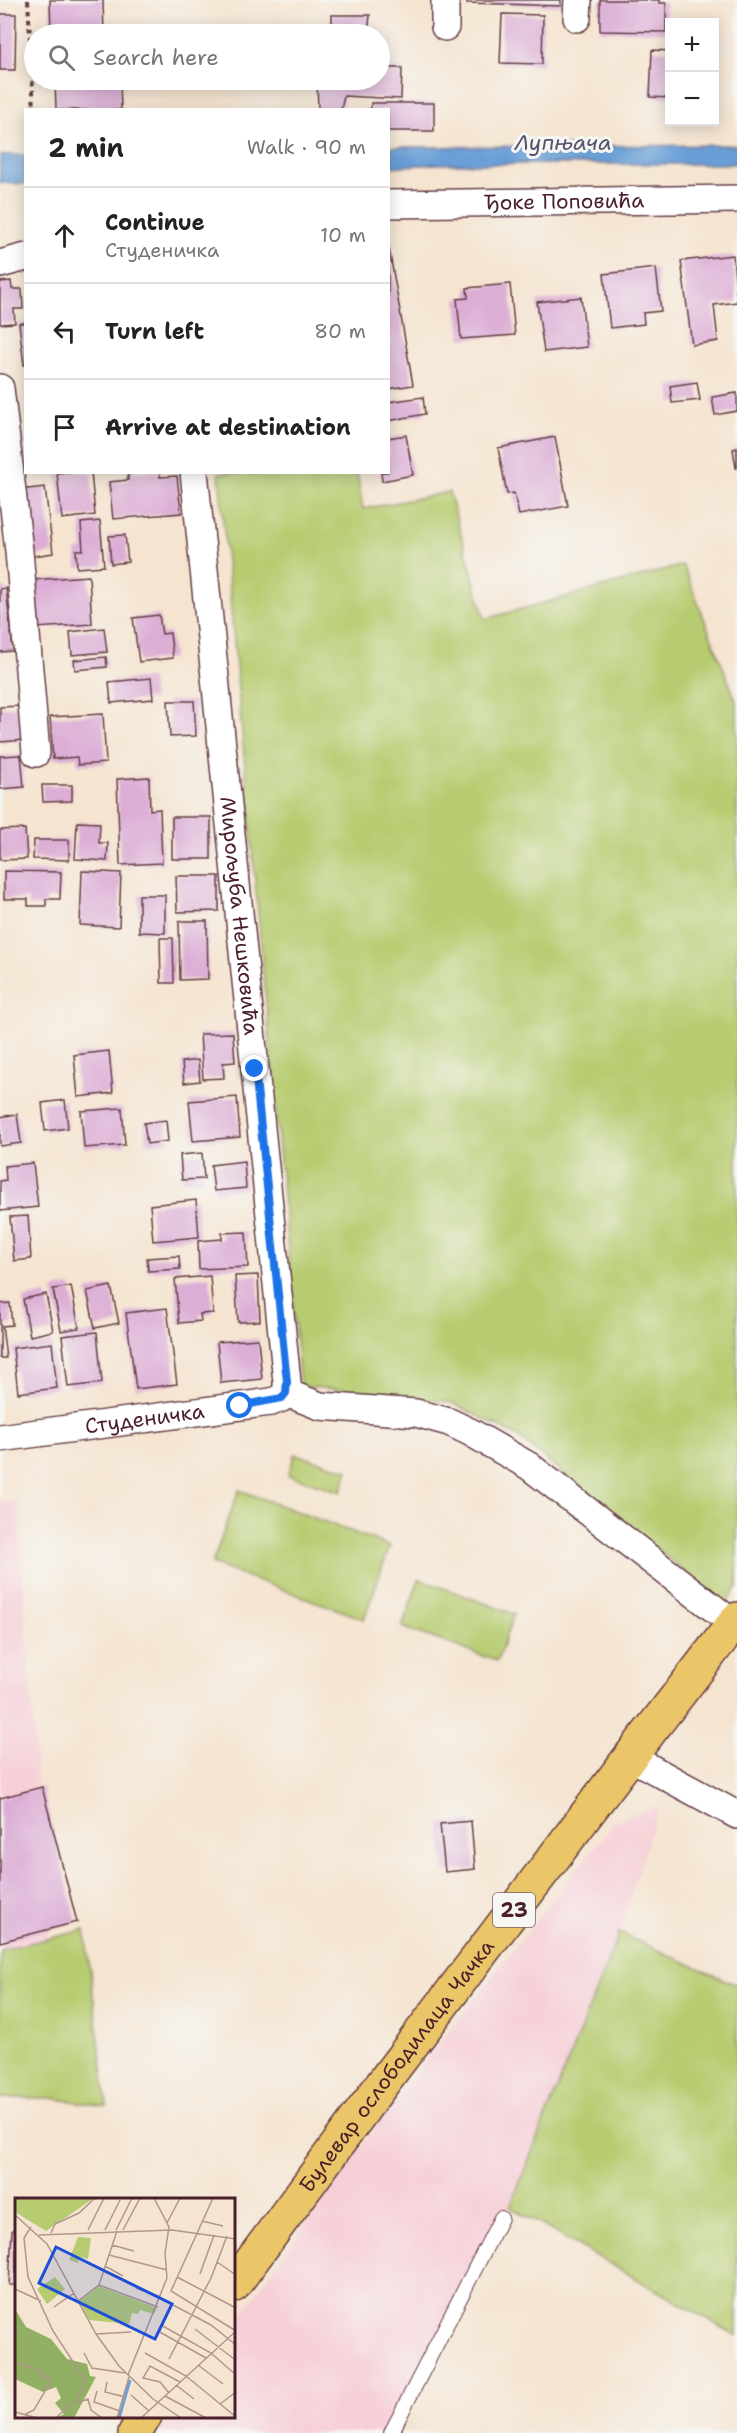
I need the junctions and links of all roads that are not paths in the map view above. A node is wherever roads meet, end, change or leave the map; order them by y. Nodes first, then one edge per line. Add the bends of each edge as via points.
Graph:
1 (445, 0) edge
2 (445, 27) dead end
3 (737, 199) edge
4 (390, 204) edge
5 (24, 258) edge
6 (0, 264) edge
7 (0, 388) edge
8 (194, 474) edge
9 (36, 753) dead end
10 (286, 1393) junction
11 (0, 1438) edge
12 (735, 1622) edge
13 (630, 1757) junction
14 (737, 1815) edge
15 (501, 2218) dead end
16 (236, 2282) edge
17 (144, 2418) edge
18 (135, 2433) edge
19 (391, 2433) edge

1 - 2 street
3 - 4 street, Ђоке Поповића
5 - 6 street
7 - 9 street via 19,550
8 - 10 street, Мирољуба Нешковића
10 - 11 street, Студеничка via 271,1402
10 - 12 street via 320,1406 416,1413 470,1432 529,1466
12 - 13 main road, Булевар ослободилаца Чачка / 23
13 - 14 street
13 - 16 main road, Булевар ослободилаца Чачка / 23
15 - 19 lane
17 - 18 main road

